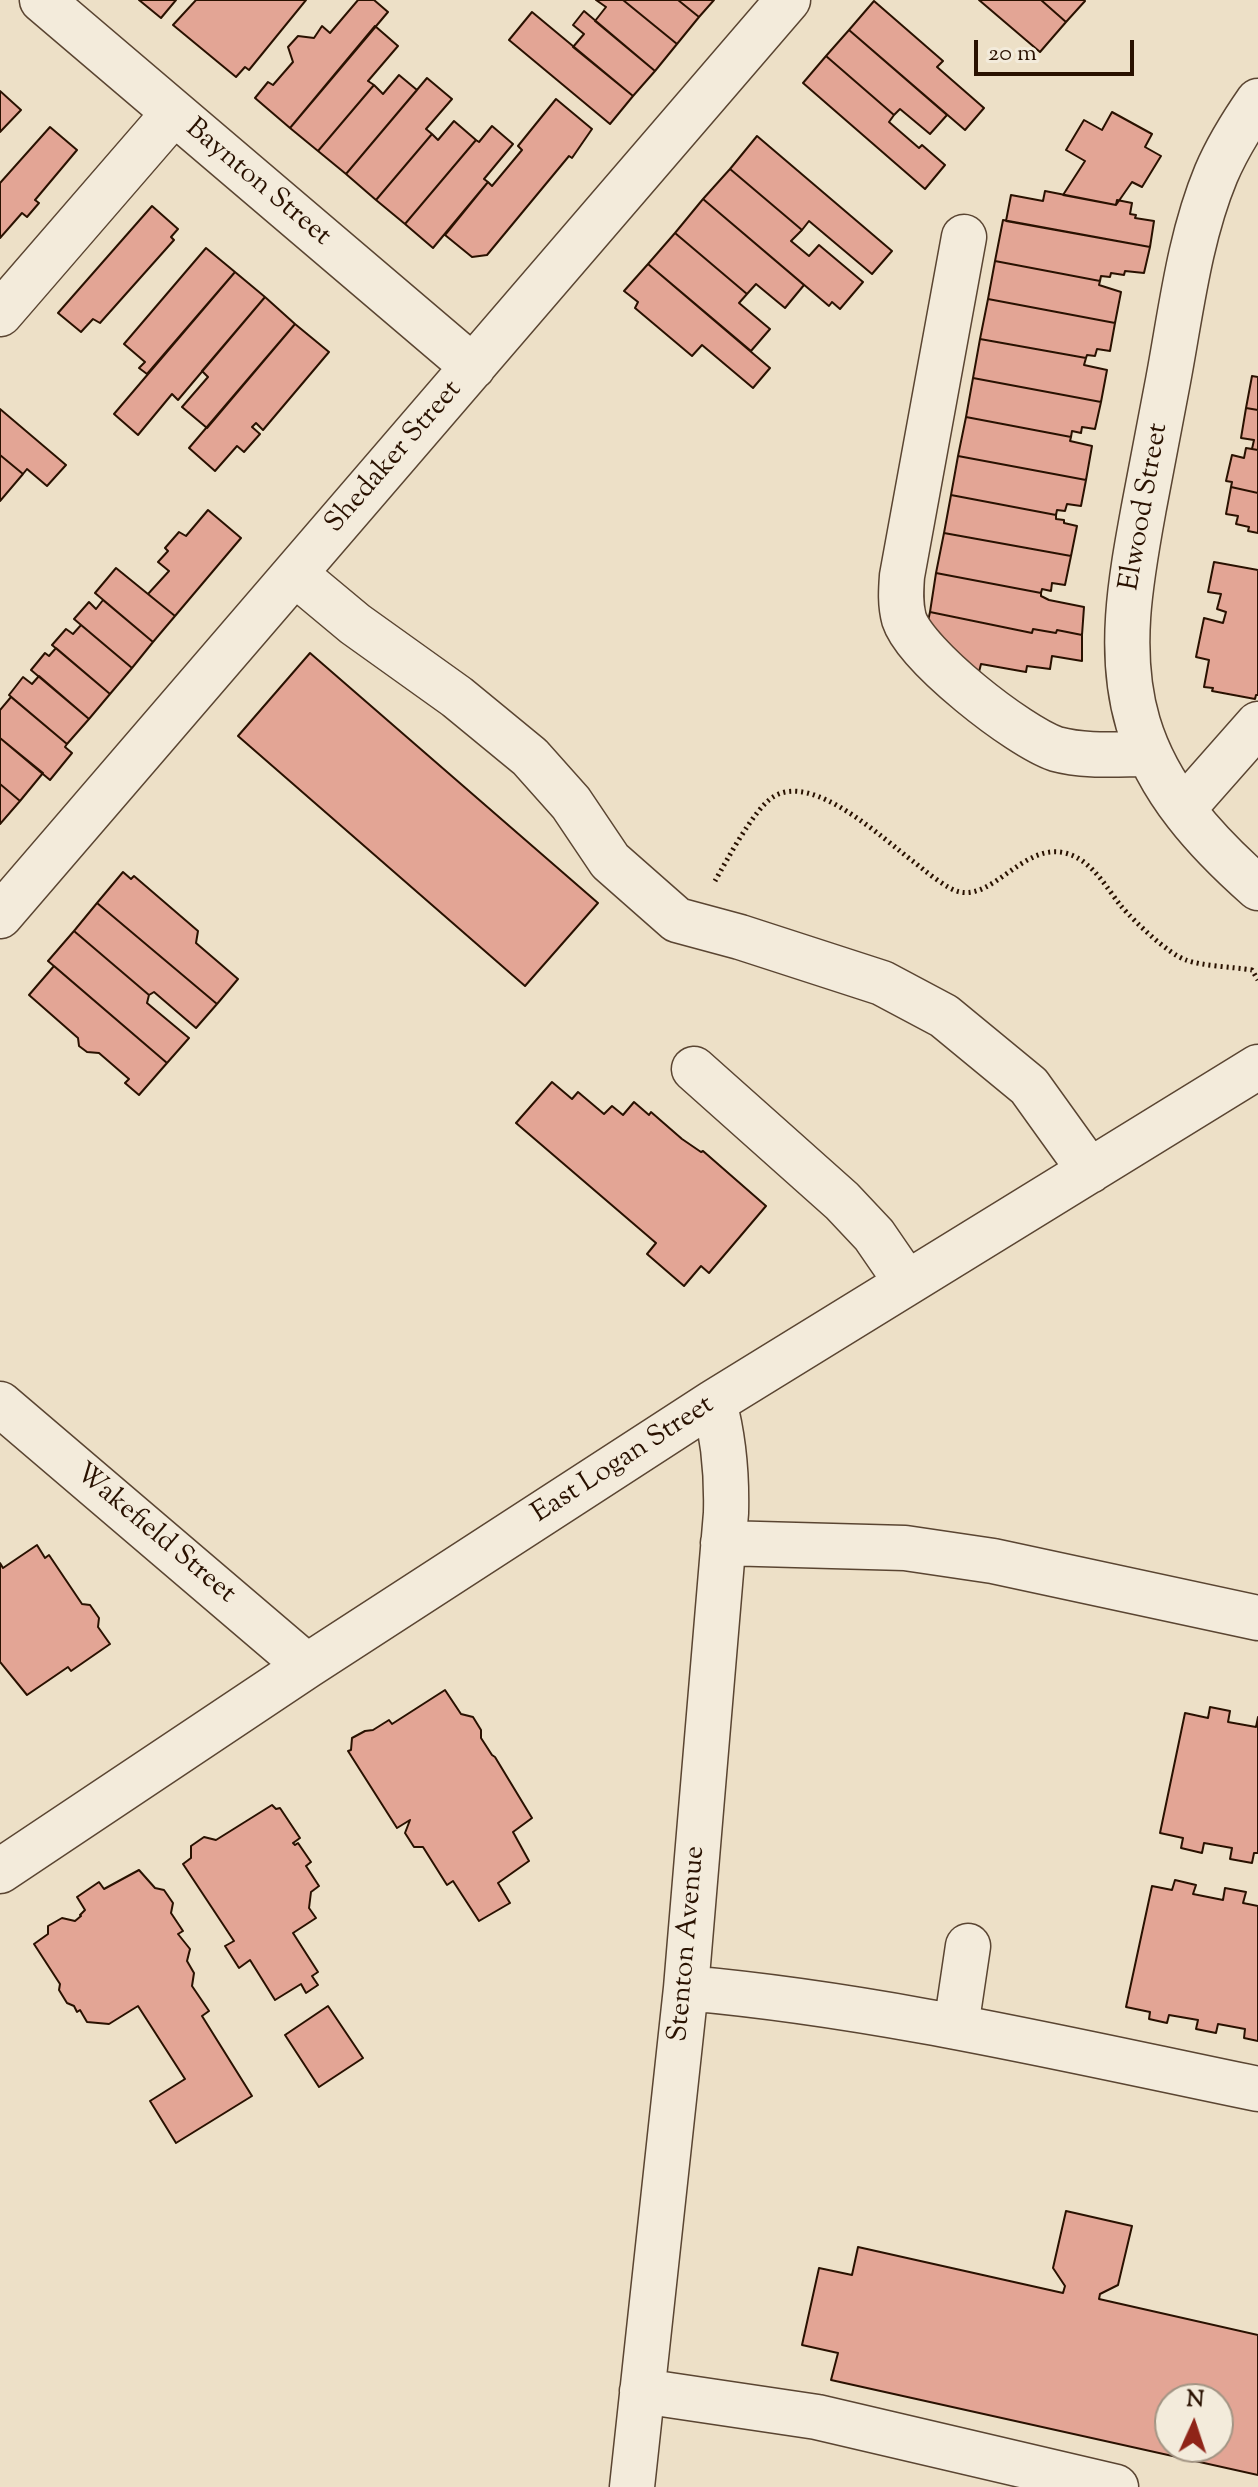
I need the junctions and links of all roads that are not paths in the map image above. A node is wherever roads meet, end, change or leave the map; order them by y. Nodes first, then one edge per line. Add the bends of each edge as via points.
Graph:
1 (42, 0) edge
2 (788, 0) edge
3 (1258, 101) edge
4 (173, 114) junction
5 (964, 237) dead end
6 (0, 314) edge
7 (473, 367) junction
8 (295, 574) junction
9 (1258, 724) edge
10 (1148, 754) junction
11 (1183, 809) junction
12 (1258, 888) edge
13 (0, 916) edge
14 (1258, 1067) edge
15 (694, 1069) dead end
16 (1090, 1171) junction
17 (907, 1283) junction
18 (714, 1402) junction
19 (0, 1404) edge
20 (723, 1543) junction
21 (1258, 1618) edge
22 (307, 1666) junction
23 (0, 1871) edge
24 (968, 1946) dead end
25 (686, 1988) junction
26 (956, 2027) junction
27 (1258, 2089) edge
28 (642, 2391) junction
29 (632, 2487) edge
30 (1116, 2487) edge

1 - 4 street, Baynton Street
2 - 7 street, Shedaker Street
3 - 10 street, Elwood Street via 1236,133 1202,214 1132,574 1126,649
4 - 6 street
4 - 7 street, Baynton Street
5 - 10 street via 902,576 904,621 940,666 1024,733 1057,749
7 - 8 street, Shedaker Street
8 - 13 street, Shedaker Street
8 - 16 street via 530,757 571,803 610,861 677,920 882,983 944,1016 1029,1086
9 - 11 street
10 - 11 street, Elwood Street
11 - 12 street, Elwood Street via 1220,854
14 - 16 street, East Logan Street
15 - 17 street via 842,1201
16 - 17 street, East Logan Street
17 - 18 street, East Logan Street
18 - 20 street, Stenton Avenue via 727,1479
18 - 22 street, East Logan Street
19 - 22 street, Wakefield Street
20 - 21 street via 919,1550
20 - 25 street, Stenton Avenue
22 - 23 street, East Logan Street
24 - 26 street
25 - 26 street
25 - 28 street, Stenton Avenue
26 - 27 street
28 - 29 street, Stenton Avenue
28 - 30 street via 817,2417

